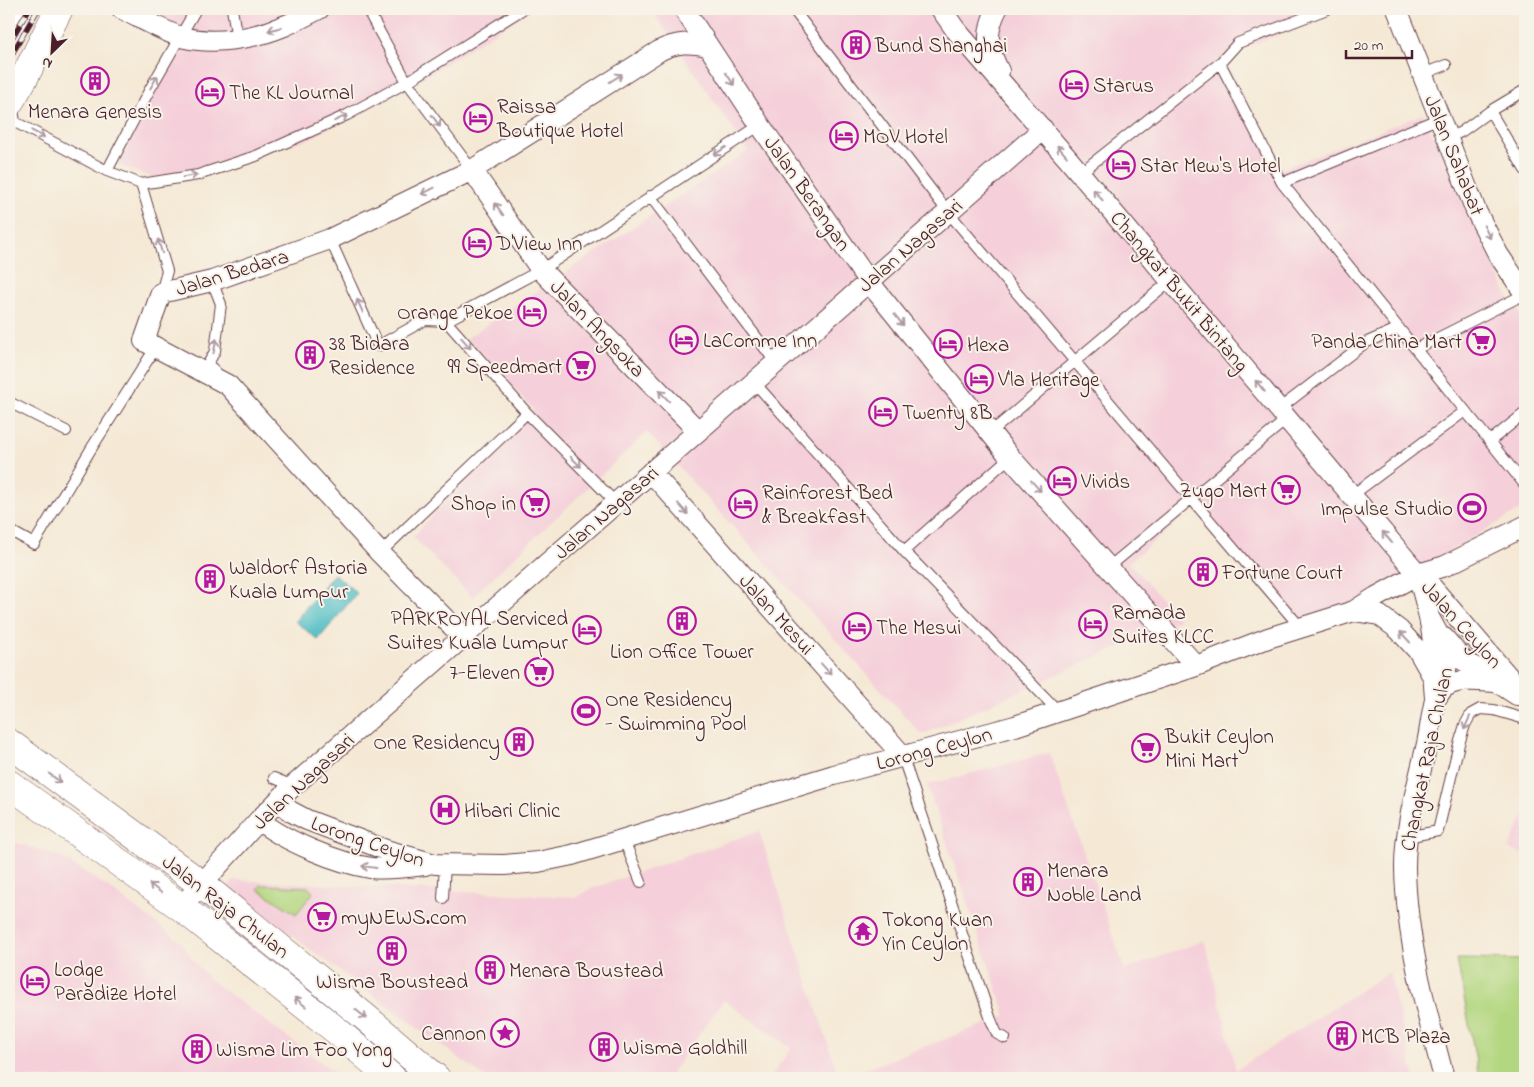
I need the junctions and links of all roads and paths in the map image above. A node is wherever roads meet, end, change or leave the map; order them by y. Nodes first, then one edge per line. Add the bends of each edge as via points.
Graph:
1 (22, 9) edge
2 (60, 9) edge
3 (68, 9) edge
4 (122, 9) edge
5 (196, 9) edge
6 (232, 9) edge
7 (319, 9) edge
8 (367, 9) edge
9 (523, 9) edge
10 (684, 9) edge
11 (793, 9) edge
12 (941, 9) edge
13 (997, 9) edge
14 (1327, 9) edge
15 (1397, 9) edge
16 (9, 33) edge
17 (180, 36) junction
18 (237, 39) junction
19 (708, 46) junction
20 (1214, 65) junction
21 (1446, 66) dead end
22 (1423, 74) junction
23 (407, 82) junction
24 (1008, 89) junction
25 (1525, 90) edge
26 (12, 98) edge
27 (1490, 111) junction
28 (1440, 118) junction
29 (760, 125) junction
30 (1043, 129) junction
31 (1447, 138) junction
32 (472, 170) junction
33 (1525, 170) edge
34 (107, 171) junction
35 (1080, 173) junction
36 (1282, 183) junction
37 (141, 184) junction
38 (650, 196) junction
39 (948, 212) junction
40 (330, 239) junction
41 (541, 270) junction
42 (1171, 280) junction
43 (212, 281) junction
44 (869, 282) junction
45 (161, 293) junction
46 (1525, 294) edge
47 (446, 321) junction
48 (1399, 328) junction
49 (156, 347) junction
50 (1416, 349) junction
51 (1074, 361) junction
52 (776, 363) junction
53 (754, 382) junction
54 (228, 385) junction
55 (9, 402) edge
56 (1465, 411) junction
57 (1525, 412) edge
58 (527, 413) junction
59 (1283, 414) junction
60 (698, 431) junction
61 (66, 432) dead end
62 (990, 433) junction
63 (1490, 441) junction
64 (1010, 457) junction
65 (651, 472) junction
66 (1525, 485) edge
67 (1351, 496) junction
68 (1192, 499) junction
69 (616, 503) junction
70 (1525, 526) edge
71 (9, 530) edge
72 (904, 551) junction
73 (380, 553) junction
74 (1109, 567) junction
75 (1418, 574) junction
76 (1354, 611) junction
77 (1430, 619) junction
78 (1301, 628) junction
79 (463, 637) junction
80 (1196, 666) junction
81 (1433, 677) junction
82 (1494, 682) junction
83 (1525, 698) edge
84 (1435, 699) junction
85 (1058, 711) junction
86 (1525, 718) edge
87 (9, 743) edge
88 (902, 755) junction
89 (274, 778) dead end
90 (9, 784) edge
91 (293, 786) junction
92 (278, 801) junction
93 (9, 808) edge
94 (259, 820) junction
95 (1406, 837) junction
96 (624, 840) junction
97 (99, 848) junction
98 (440, 865) junction
99 (641, 882) dead end
100 (201, 884) junction
101 (442, 898) dead end
102 (181, 908) junction
103 (1005, 1038) dead end
104 (392, 1078) edge
105 (436, 1078) edge
106 (1444, 1078) edge

1 - 16 main road
2 - 26 main road
3 - 26 lane via 26,88
4 - 17 street
5 - 17 lane
6 - 18 lane
7 -> 18 street via 283,27
8 - 23 lane
9 - 23 lane
10 - 19 street, Jalan Berangan
11 - 39 lane
12 - 24 street, Changkat Bukit Bintang
13 - 24 street via 988,34 989,49
14 - 20 lane via 1238,43
15 - 22 street, Jalan Sahabat
17 - 18 street via 208,40
34 -> 17 lane
19 -> 29 street, Jalan Berangan
32 -> 19 street, Jalan Bedara via 672,44
20 - 35 lane
20 - 36 lane
21 - 22 lane
22 - 28 street, Jalan Sahabat
23 -> 32 lane
37 -> 23 lane via 198,175 256,156 347,115
24 - 30 street, Changkat Bukit Bintang
25 - 27 lane
26 -> 34 lane via 15,122
27 - 31 lane
27 - 33 lane
28 - 31 street, Jalan Sahabat
28 - 36 lane
29 -> 38 lane
29 - 44 street, Jalan Berangan
35 -> 30 street, Changkat Bukit Bintang
30 - 39 street, Jalan Nagasari
31 -> 46 street, Jalan Sahabat via 1476,211 1498,254
32 -> 40 street, Jalan Bedara
41 -> 32 street, Jalan Angsoka
34 - 37 lane
42 -> 35 street, Changkat Bukit Bintang
36 - 48 lane
45 -> 37 lane via 167,271
38 - 41 lane
38 - 52 lane
39 - 44 street, Jalan Nagasari
39 - 51 lane
40 - 43 street, Jalan Bedara
47 -> 40 lane via 425,320 378,346
41 - 47 lane
60 -> 41 street, Jalan Angsoka
42 - 51 lane
59 -> 42 street, Changkat Bukit Bintang
43 - 45 street, Jalan Bedara
54 -> 43 lane via 208,364 215,351 221,304
44 - 52 street, Jalan Nagasari
44 -> 62 street, Jalan Berangan
45 - 49 street, Jalan Bedara via 144,341
46 - 50 lane
47 -> 58 lane
48 - 50 lane
48 - 59 lane via 1365,343
49 - 54 street
49 - 71 lane via 34,544
50 - 56 lane
51 - 62 lane
51 - 68 lane
52 - 53 street, Jalan Nagasari
53 - 60 street, Jalan Nagasari
53 - 72 lane
54 - 73 street
55 - 61 lane
56 - 63 lane
56 - 67 lane
57 - 63 lane
58 -> 69 lane
58 - 73 lane
59 - 67 street, Changkat Bukit Bintang
59 - 68 lane
60 - 65 street, Jalan Nagasari
62 - 64 street, Jalan Berangan
63 - 66 lane
64 - 72 lane
64 -> 74 street, Jalan Berangan
65 - 69 street, Jalan Nagasari
65 -> 88 street, Jalan Mesui
75 -> 67 street, Changkat Bukit Bintang
68 - 74 lane
68 - 78 lane
69 - 79 street, Jalan Nagasari
70 - 75 street, Lorong Ceylon via 1445,566
72 - 85 lane
73 - 79 street
74 - 80 street, Jalan Berangan
75 - 76 street, Lorong Ceylon
75 - 77 street, Changkat Raja Chulan
75 - 83 street, Jalan Ceylon
76 - 78 street, Lorong Ceylon
81 -> 76 street, Changkat Raja Chulan via 1419,652 1399,630 1379,616
77 - 81 street, Changkat Raja Chulan
77 - 82 street, Jalan Ceylon via 1463,660
77 - 84 street, Changkat Raja Chulan via 1446,652 1447,671
78 - 80 street, Lorong Ceylon
79 - 91 street, Jalan Nagasari
80 - 85 street, Lorong Ceylon
81 - 84 street
82 - 83 street, Jalan Ceylon
82 - 84 street, Jalan Ceylon via 1457,682 1444,687
84 - 95 street, Changkat Raja Chulan
85 - 88 street, Lorong Ceylon via 1016,726
86 -> 95 lane via 1494,710 1480,709 1470,714 1459,744 1438,831
87 -> 100 main road, Jalan Raja Chulan
88 - 96 street, Lorong Ceylon
88 - 103 lane via 991,1020 997,1034
89 - 91 lane
90 - 97 main road, Jalan Raja Chulan
91 - 92 street, Jalan Nagasari
92 - 94 street, Jalan Nagasari
92 - 98 street, Lorong Ceylon via 307,820 386,850
93 - 97 main road via 56,826
98 -> 94 street, Lorong Ceylon via 373,868 349,863 272,831
94 - 100 street, Jalan Nagasari
95 - 106 street, Changkat Raja Chulan via 1406,894 1413,945
96 - 98 street, Lorong Ceylon via 538,862
96 - 99 lane
102 -> 97 main road, Jalan Raja Chulan
98 - 101 lane
100 - 102 street, Jalan Nagasari
100 -> 105 main road, Jalan Raja Chulan
104 -> 102 main road, Jalan Raja Chulan

